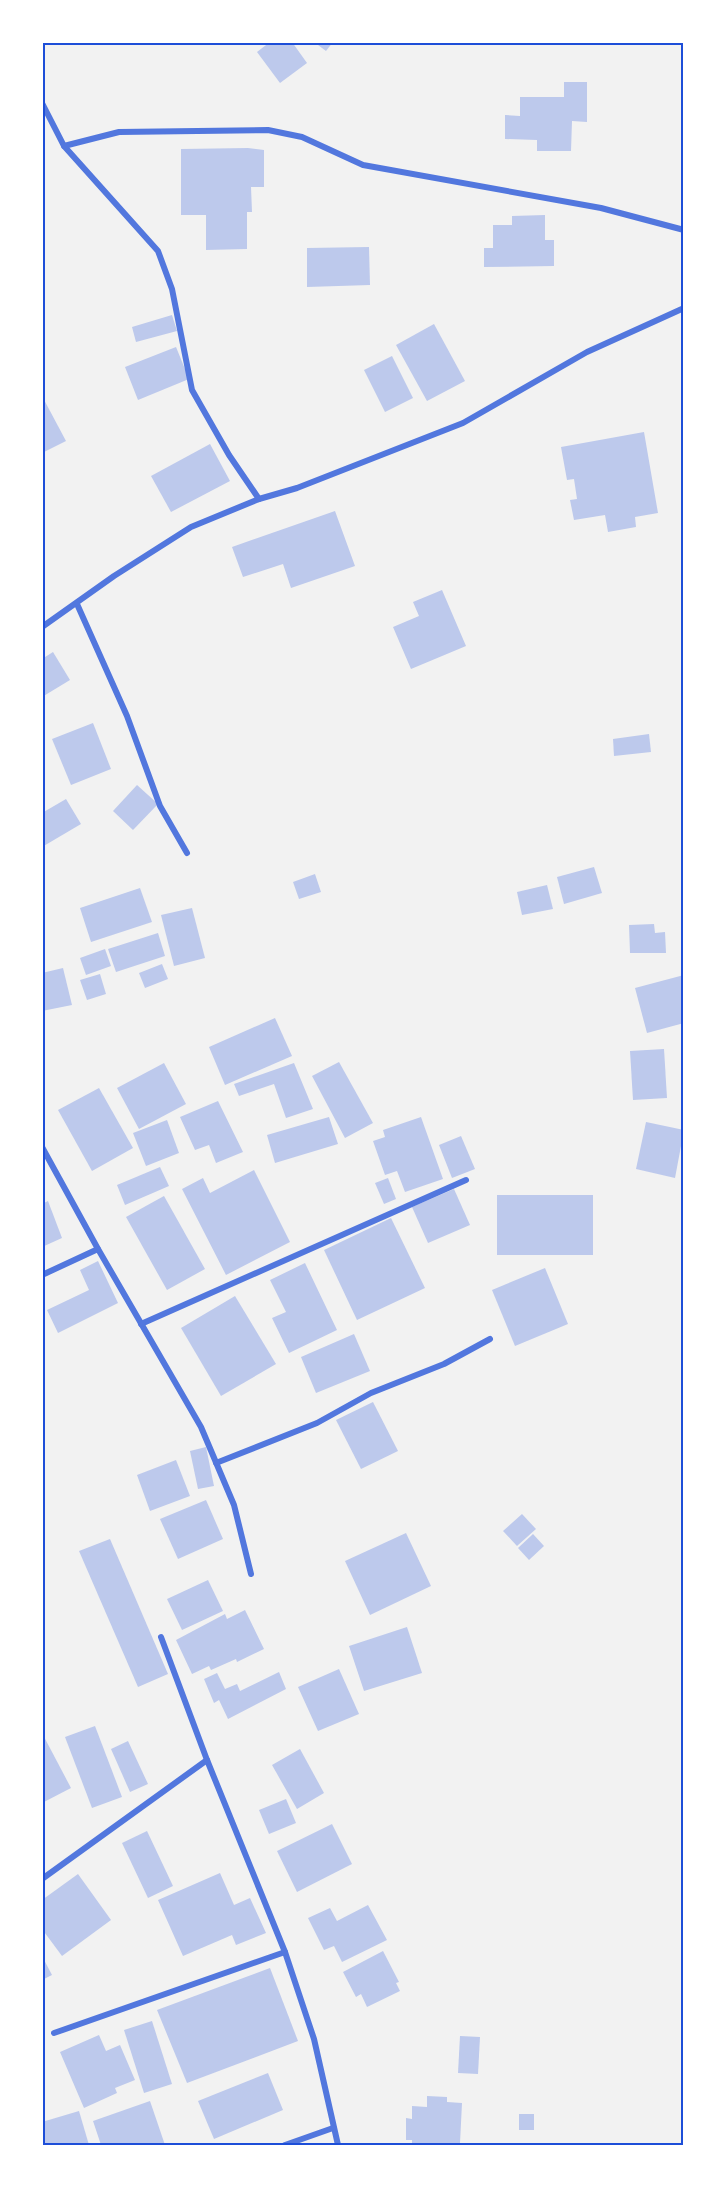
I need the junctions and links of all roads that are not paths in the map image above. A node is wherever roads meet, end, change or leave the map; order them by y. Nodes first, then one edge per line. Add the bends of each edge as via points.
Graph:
1 (42, 103) edge
2 (64, 146) junction
3 (684, 230) edge
4 (684, 308) edge
5 (259, 498) junction
6 (77, 604) junction
7 (42, 627) edge
8 (187, 853) dead end
9 (42, 1147) edge
10 (466, 1180) dead end
11 (98, 1250) junction
12 (42, 1275) edge
13 (141, 1324) junction
14 (490, 1339) dead end
15 (216, 1463) junction
16 (251, 1574) dead end
17 (161, 1637) dead end
18 (207, 1760) junction
19 (42, 1879) edge
20 (285, 1952) junction
21 (54, 2033) dead end
22 (333, 2128) junction
23 (285, 2145) edge
24 (338, 2145) edge

1 - 2 street
2 - 3 street via 119,132 268,130 302,137 363,165 579,203
2 - 5 street via 158,251 172,289 192,390
4 - 5 street via 587,352 463,423 297,488
5 - 6 street via 191,527
6 - 7 street
6 - 8 street via 128,716 160,806
9 - 11 street
10 - 13 street
11 - 12 street
11 - 13 street
13 - 15 street via 201,1427
14 - 15 street via 444,1364 371,1393 317,1423
15 - 16 street via 234,1505
17 - 18 street
18 - 19 street
18 - 20 street
20 - 21 street
20 - 22 street via 314,2039
22 - 23 street
22 - 24 street

